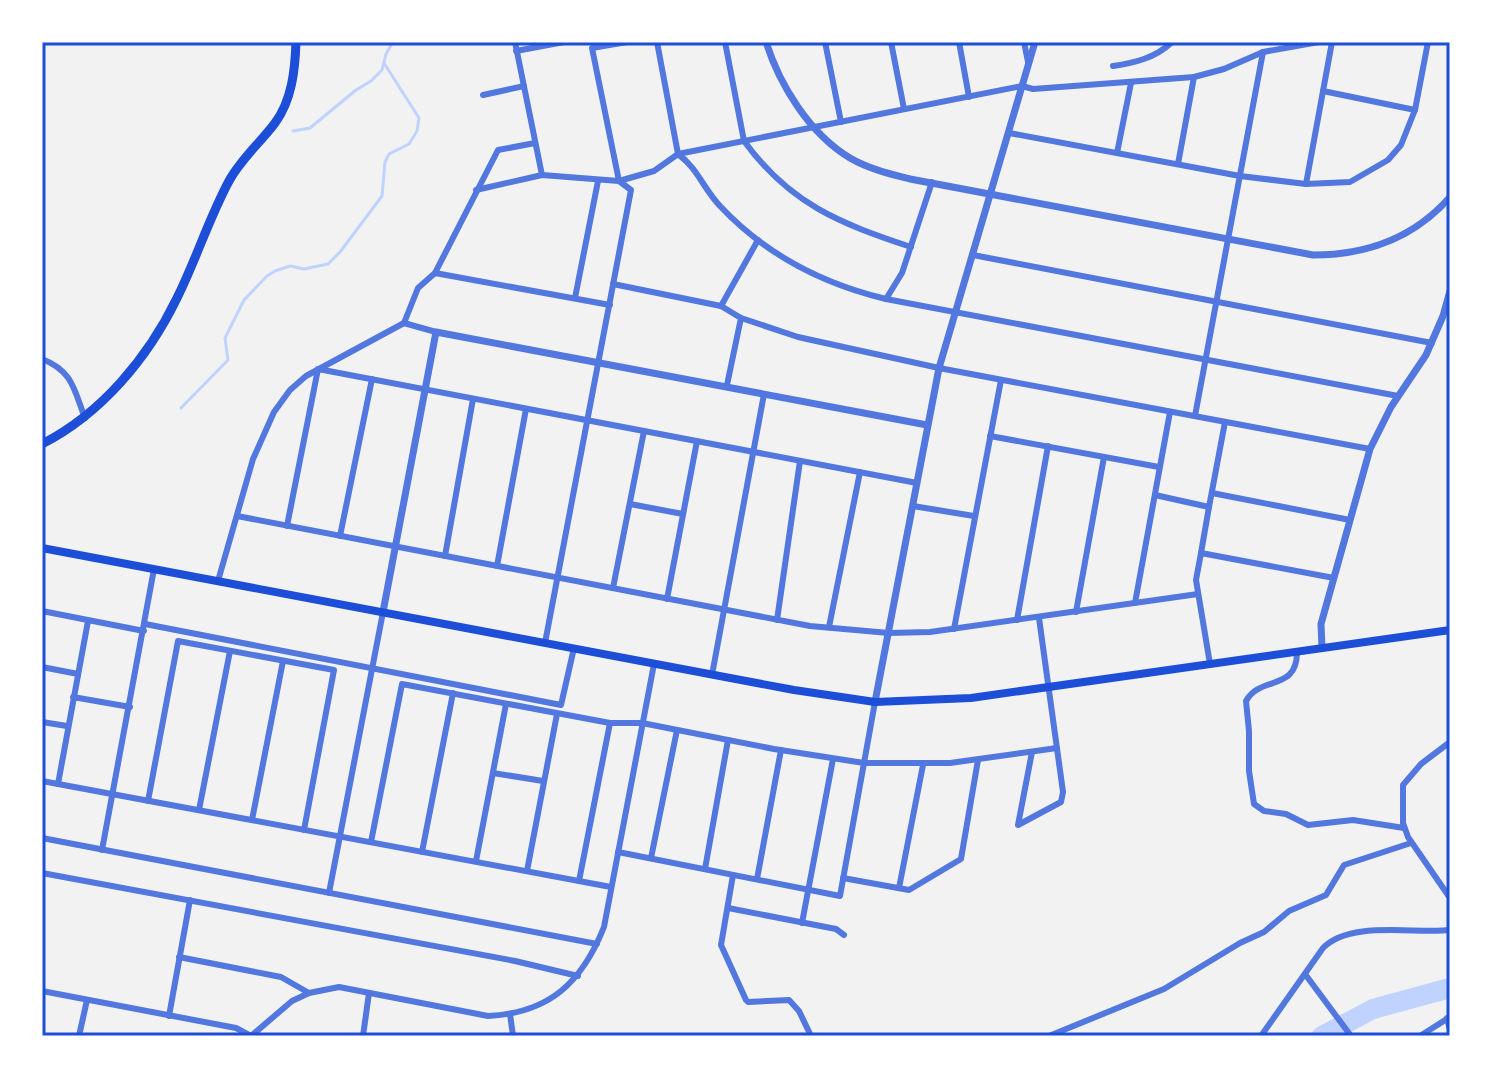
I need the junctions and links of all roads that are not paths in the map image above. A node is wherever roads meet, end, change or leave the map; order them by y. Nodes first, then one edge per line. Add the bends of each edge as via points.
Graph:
1 (296, 42) edge
2 (515, 42) edge
3 (564, 42) edge
4 (627, 42) edge
5 (657, 42) edge
6 (725, 42) edge
7 (766, 42) edge
8 (825, 42) edge
9 (891, 42) edge
10 (959, 42) edge
11 (1024, 42) edge
12 (1035, 42) edge
13 (1172, 42) edge
14 (1319, 42) edge
15 (1332, 42) edge
16 (1428, 42) edge
17 (516, 51) junction
18 (1263, 52) junction
19 (1028, 66) junction
20 (1113, 66) dead end
21 (1194, 77) junction
22 (1131, 83) junction
23 (524, 86) junction
24 (1022, 86) junction
25 (1323, 91) junction
26 (483, 95) dead end
27 (969, 97) junction
28 (904, 109) junction
29 (1415, 110) junction
30 (841, 122) junction
31 (814, 127) junction
32 (1009, 133) junction
33 (744, 141) junction
34 (535, 143) junction
35 (1117, 153) junction
36 (678, 154) junction
37 (1178, 164) junction
38 (542, 175) junction
39 (1240, 176) junction
40 (598, 181) junction
41 (619, 181) junction
42 (932, 182) junction
43 (1306, 184) junction
44 (476, 190) junction
45 (991, 193) junction
46 (1450, 197) edge
47 (1228, 238) junction
48 (758, 240) junction
49 (911, 247) junction
50 (973, 255) junction
51 (435, 273) junction
52 (613, 284) junction
53 (1450, 291) edge
54 (575, 298) junction
55 (886, 299) junction
56 (1216, 302) junction
57 (610, 305) junction
58 (721, 306) junction
59 (956, 313) junction
60 (741, 318) junction
61 (404, 323) junction
62 (1440, 324) junction
63 (1450, 324) edge
64 (436, 332) junction
65 (1432, 343) junction
66 (42, 359) edge
67 (1205, 360) junction
68 (598, 363) junction
69 (939, 368) junction
70 (318, 369) junction
71 (372, 379) junction
72 (1001, 380) junction
73 (727, 385) junction
74 (425, 389) junction
75 (764, 394) junction
76 (1398, 396) junction
77 (473, 399) junction
78 (526, 409) junction
79 (1170, 412) junction
80 (1195, 416) junction
81 (85, 418) junction
82 (587, 420) junction
83 (1225, 422) junction
84 (927, 425) junction
85 (644, 431) junction
86 (990, 436) junction
87 (697, 441) junction
88 (42, 444) edge
89 (1048, 446) junction
90 (1370, 449) junction
91 (754, 452) junction
92 (1104, 457) junction
93 (800, 461) junction
94 (1159, 467) junction
95 (860, 472) junction
96 (917, 483) junction
97 (1212, 493) junction
98 (1155, 495) junction
99 (630, 504) junction
100 (913, 506) junction
101 (1209, 507) junction
102 (683, 514) junction
103 (237, 516) junction
104 (974, 516) junction
105 (1350, 520) junction
106 (287, 526) junction
107 (340, 536) junction
108 (396, 547) junction
109 (42, 548) edge
110 (1201, 553) junction
111 (445, 556) junction
112 (497, 566) junction
113 (154, 569) junction
114 (558, 578) junction
115 (1334, 578) junction
116 (218, 581) junction
117 (613, 588) junction
118 (1198, 594) junction
119 (667, 599) junction
120 (1135, 603) junction
121 (724, 610) junction
122 (42, 611) edge
123 (383, 612) junction
124 (1076, 612) junction
125 (1039, 618) junction
126 (777, 620) junction
127 (1017, 620) junction
128 (88, 621) junction
129 (145, 627) junction
130 (829, 627) junction
131 (954, 629) junction
132 (1450, 630) edge
133 (889, 633) junction
134 (545, 643) junction
135 (574, 648) junction
136 (1322, 648) junction
137 (230, 651) junction
138 (1297, 652) junction
139 (283, 661) junction
140 (654, 664) junction
141 (1210, 664) junction
142 (42, 667) edge
143 (372, 669) junction
144 (78, 674) junction
145 (712, 675) junction
146 (1048, 687) junction
147 (453, 693) junction
148 (73, 697) junction
149 (875, 702) junction
150 (506, 704) junction
151 (130, 707) junction
152 (557, 714) junction
153 (42, 722) edge
154 (610, 723) junction
155 (642, 723) junction
156 (67, 726) junction
157 (677, 730) junction
158 (728, 740) junction
159 (1450, 742) edge
160 (1057, 748) junction
161 (781, 750) junction
162 (1032, 752) junction
163 (833, 759) junction
164 (978, 760) junction
165 (864, 763) junction
166 (923, 765) junction
167 (493, 773) junction
168 (42, 781) edge
169 (543, 781) junction
170 (58, 784) junction
171 (114, 794) junction
172 (148, 801) junction
173 (199, 810) junction
174 (252, 820) junction
175 (1404, 828) junction
176 (304, 830) junction
177 (340, 836) junction
178 (42, 838) edge
179 (371, 842) junction
180 (1411, 843) junction
181 (102, 850) junction
182 (422, 852) junction
183 (618, 852) junction
184 (651, 858) junction
185 (476, 861) junction
186 (705, 869) junction
187 (527, 871) junction
188 (42, 873) edge
189 (733, 875) junction
190 (843, 878) junction
191 (757, 879) junction
192 (579, 881) junction
193 (611, 887) junction
194 (899, 888) junction
195 (809, 890) junction
196 (329, 893) junction
197 (1450, 898) edge
198 (190, 900) junction
199 (728, 908) junction
200 (802, 923) junction
201 (1450, 930) edge
202 (844, 935) dead end
203 (597, 944) junction
204 (179, 957) junction
205 (1305, 974) junction
206 (578, 976) junction
207 (42, 991) edge
208 (309, 993) junction
209 (369, 993) junction
210 (87, 1000) junction
211 (510, 1014) junction
212 (169, 1016) junction
213 (1448, 1017) edge
214 (1450, 1030) edge
215 (79, 1036) edge
216 (363, 1036) edge
217 (513, 1036) edge
218 (811, 1036) edge
219 (1049, 1036) edge
220 (1261, 1036) edge
221 (1351, 1036) edge
222 (1420, 1036) edge

1 - 81 main road via 293,82 282,112 229,181 155,336
2 - 17 street
3 - 17 street
4 - 41 street via 592,48
5 - 36 street
6 - 33 street
7 - 31 street via 784,84
8 - 30 street
9 - 28 street
10 - 27 street
11 - 19 street
12 - 19 street
13 - 20 street via 1138,62
14 - 18 street
15 - 25 street
16 - 29 street
17 - 23 street
18 - 21 street
18 - 39 street
19 - 24 street
21 - 22 street
21 - 37 street
22 - 24 street
22 - 35 street
23 - 26 street
23 - 34 street
24 - 27 street
24 - 32 street
25 - 29 street
25 - 43 street
27 - 28 street
28 - 30 street
29 - 43 street via 1401,145 1388,160 1350,182
30 - 31 street
31 - 33 street
31 - 42 street via 849,157
32 - 35 street
32 - 45 street
33 - 36 street
33 - 49 street via 806,203 845,225
34 - 38 street
34 - 44 street via 498,150
35 - 37 street
36 - 41 street via 654,171
36 - 48 street via 693,165 718,204
37 - 39 street
38 - 40 street
38 - 44 street
39 - 43 street
39 - 47 street
40 - 41 street
40 - 54 street
41 - 52 street via 631,190
42 - 45 street
42 - 49 street
44 - 51 street
45 - 47 street
45 - 50 street
46 - 47 street via 1411,231 1351,253 1297,253
47 - 56 street
48 - 55 street via 819,278
48 - 58 street
49 - 55 street
50 - 56 street
50 - 59 street
51 - 54 street
51 - 61 street via 418,288
52 - 57 street
52 - 58 street
53 - 62 street
54 - 57 street
55 - 59 street
56 - 65 street
56 - 67 street
57 - 68 street
58 - 60 street
59 - 67 street
59 - 69 street
60 - 69 street via 798,337
60 - 73 street
61 - 64 street
61 - 70 street
62 - 63 street
62 - 65 street
64 - 68 street
64 - 74 street
65 - 76 street
66 - 81 street via 68,373
67 - 76 street
67 - 80 street
68 - 73 street
68 - 82 street
69 - 72 street
69 - 84 street
70 - 71 street
70 - 103 street via 290,390 274,412 253,459
70 - 106 street
71 - 74 street
71 - 107 street
72 - 79 street
72 - 86 street
73 - 75 street
74 - 77 street
74 - 108 street
75 - 84 street
75 - 91 street
76 - 90 street
77 - 78 street
77 - 111 street
78 - 82 street
78 - 112 street
79 - 80 street
79 - 94 street
80 - 83 street
81 - 88 main road
82 - 85 street
82 - 114 street
83 - 90 street
83 - 97 street
84 - 96 street
85 - 87 street
85 - 99 street
86 - 89 street
86 - 104 street
87 - 91 street
87 - 102 street
89 - 92 street
89 - 127 street
90 - 105 street
91 - 93 street
91 - 121 street
92 - 94 street
92 - 124 street
93 - 95 street
93 - 126 street
94 - 98 street
95 - 96 street
95 - 130 street
96 - 100 street
97 - 101 street
97 - 105 street
98 - 101 street
98 - 120 street
99 - 102 street
99 - 117 street
100 - 104 street
100 - 133 street
101 - 110 street
102 - 119 street
103 - 106 street
103 - 116 street
104 - 131 street
105 - 115 street
106 - 107 street
107 - 108 street
108 - 111 street
108 - 123 street
109 - 113 main road
110 - 115 street
110 - 118 street
111 - 112 street
112 - 114 street
113 - 116 main road
113 - 129 street
114 - 117 street
114 - 134 street
115 - 136 street via 1321,624
116 - 123 main road
117 - 119 street
118 - 120 street
118 - 141 street
119 - 121 street
120 - 124 street
121 - 126 street
121 - 145 street
122 - 128 street
123 - 134 main road
123 - 143 street
124 - 125 street
125 - 127 street
125 - 146 street
126 - 130 street
127 - 131 street
128 - 129 street
128 - 144 street
129 - 143 street
129 - 151 street
130 - 133 street
131 - 133 street
132 - 136 main road
133 - 149 street
134 - 135 main road
135 - 140 main road
135 - 143 street via 561,705
136 - 138 main road
137 - 139 street
137 - 172 street via 178,641
137 - 173 street
138 - 141 main road
138 - 175 street via 1289,677 1254,691 1246,701 1254,804 1308,825 1353,820
139 - 174 street
139 - 176 street via 334,670
140 - 145 main road
140 - 155 street
141 - 146 main road
142 - 144 street
143 - 177 street
144 - 148 street
145 - 149 main road
146 - 149 main road via 959,699
146 - 160 street
147 - 150 street
147 - 179 street via 402,684
147 - 182 street
148 - 151 street
148 - 156 street
149 - 165 street
150 - 152 street
150 - 167 street
151 - 171 street
152 - 154 street
152 - 169 street
153 - 156 street
154 - 155 street
154 - 192 street
155 - 157 street
155 - 183 street
156 - 170 street
157 - 158 street
157 - 184 street
158 - 161 street
158 - 186 street
159 - 175 street via 1404,781
160 - 162 street
160 - 162 street via 1061,802 1018,825
161 - 163 street
161 - 191 street
162 - 164 street
163 - 165 street
163 - 195 street
164 - 166 street
164 - 194 street via 961,859 909,890
165 - 166 street
165 - 190 street
166 - 194 street
167 - 169 street
167 - 185 street
168 - 170 street
169 - 187 street
170 - 171 street
171 - 172 street
171 - 181 street
172 - 173 street
173 - 174 street
174 - 176 street
175 - 180 street
176 - 177 street
177 - 179 street
177 - 196 street
178 - 181 street
179 - 182 street
180 - 197 street
180 - 219 street via 1344,865 1326,895 1289,911 1264,932 1164,989
181 - 196 street
182 - 185 street
183 - 184 street
183 - 193 street
184 - 186 street
185 - 187 street
186 - 189 street
187 - 192 street
188 - 198 street
189 - 191 street
189 - 199 street
190 - 194 street
190 - 195 street via 840,896
191 - 195 street
192 - 193 street
193 - 203 street
195 - 200 street
196 - 203 street
198 - 204 street
198 - 206 street
199 - 200 street
199 - 218 street via 721,945 746,1000 789,1000
200 - 202 street
201 - 205 street via 1339,936 1329,941
203 - 206 street
204 - 208 street via 281,977
204 - 212 street
205 - 220 street
205 - 221 street
206 - 211 street via 544,1003
207 - 210 street
208 - 209 street via 339,987
208 - 212 street via 251,1036 236,1028
209 - 211 street via 488,1016
209 - 216 street
210 - 212 street
210 - 215 street
211 - 217 street
213 - 214 street
213 - 222 street

